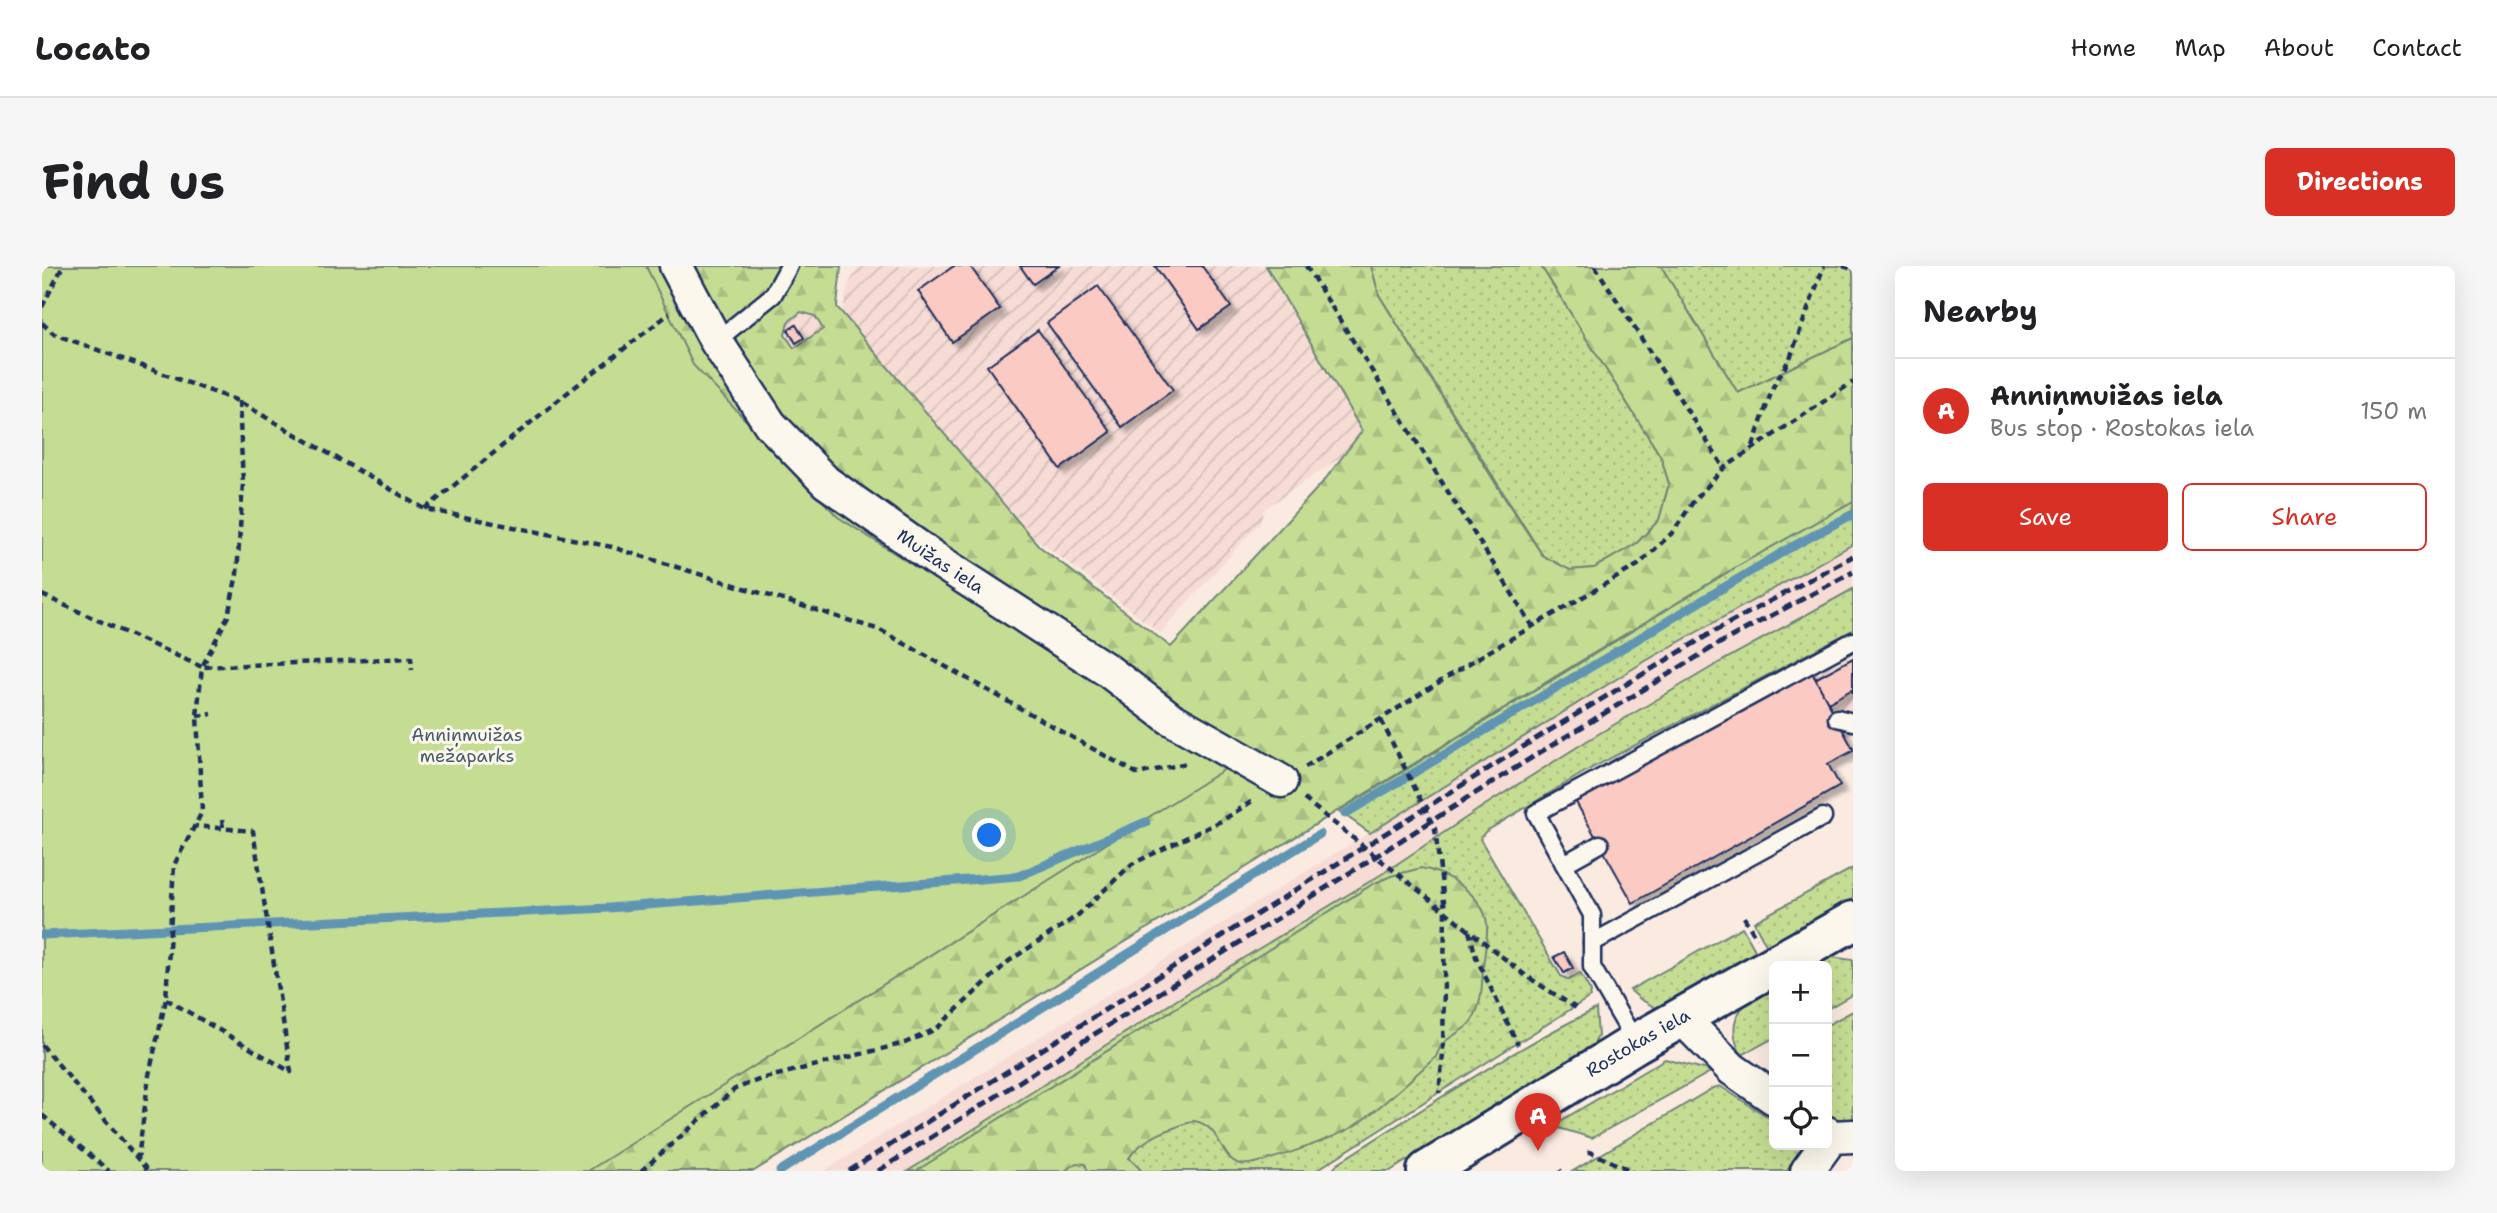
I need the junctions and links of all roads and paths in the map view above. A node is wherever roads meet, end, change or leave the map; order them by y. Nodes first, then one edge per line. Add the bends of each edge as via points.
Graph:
1 (63, 266) edge
2 (676, 266) edge
3 (789, 266) edge
4 (1306, 266) edge
5 (1595, 266) edge
6 (1824, 266) edge
7 (1843, 266) edge
8 (1853, 269) edge
9 (694, 299) junction
10 (42, 307) edge
11 (42, 323) edge
12 (716, 341) junction
13 (239, 401) junction
14 (1752, 447) dead end
15 (1724, 468) dead end
16 (425, 509) junction
17 (42, 595) edge
18 (1533, 627) dead end
19 (1853, 642) edge
20 (202, 667) junction
21 (412, 670) dead end
22 (212, 714) dead end
23 (197, 716) junction
24 (1381, 720) dead end
25 (1231, 753) junction
26 (1281, 781) joint
27 (1823, 817) dead end
28 (222, 820) dead end
29 (195, 826) junction
30 (223, 828) junction
31 (1600, 844) dead end
32 (1564, 864) junction
33 (1445, 910) junction
34 (1468, 929) junction
35 (1841, 932) edge
36 (1592, 943) junction
37 (166, 999) junction
38 (1579, 1010) dead end
39 (1681, 1017) junction
40 (1636, 1043) junction
41 (42, 1045) edge
42 (1518, 1045) dead end
43 (1439, 1093) dead end
44 (1769, 1095) edge
45 (42, 1115) edge
46 (1833, 1139) edge
47 (1588, 1151) dead end
48 (138, 1159) junction
49 (109, 1171) edge
50 (148, 1171) edge
51 (1427, 1171) edge
52 (1632, 1171) edge
53 (1807, 1171) edge

1 - 10 path
2 - 9 street, Muižas iela
3 - 12 lane via 773,295
4 - 18 path
5 - 15 path
6 - 14 path
7 - 8 path
9 - 12 street, Muižas iela
9 - 16 path via 588,376
11 - 13 path via 54,334
12 - 25 street, Muižas iela via 770,424 826,482 1107,670 1170,718
13 - 16 path
13 - 20 path via 243,483 237,574 228,616
16 - 25 path via 612,547 880,630 1138,774
17 - 20 path
19 - 32 lane via 1536,813
20 - 21 path via 411,658
20 - 23 path
22 - 23 path
23 - 29 path via 202,812
24 - 33 path via 1436,829
25 - 26 street, Muižas iela
26 - 33 path
27 - 36 lane
28 - 30 path
29 - 30 path
29 - 37 path via 174,865
30 - 37 path via 253,831 291,1072
31 - 32 lane
32 - 36 lane via 1591,915
33 - 34 path
33 - 43 path
34 - 38 path via 1525,975
34 - 42 path via 1476,957
35 - 39 street, Rostokas iela
36 - 40 lane via 1591,967
37 - 48 path via 149,1075
39 - 40 street, Rostokas iela
39 - 44 street via 1732,1069
40 - 51 street, Rostokas iela
41 - 48 path
45 - 49 path
46 - 53 street
47 - 52 path
48 - 50 path

